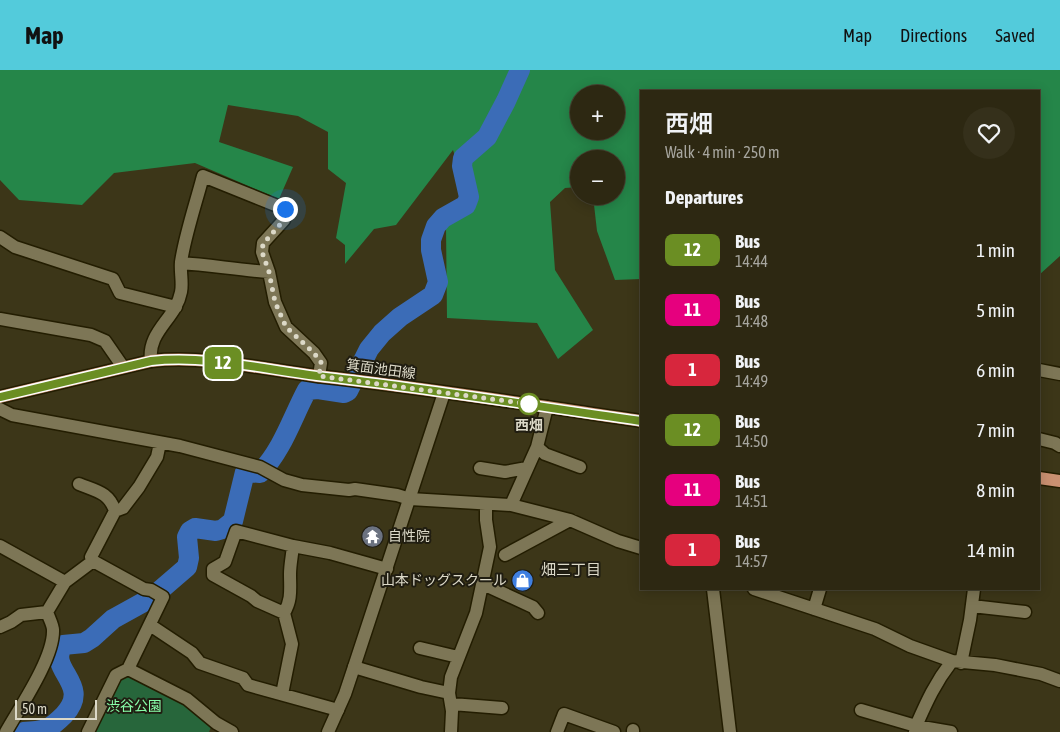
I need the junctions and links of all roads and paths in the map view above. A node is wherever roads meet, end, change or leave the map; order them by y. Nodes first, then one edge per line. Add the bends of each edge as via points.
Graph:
1 (0, 237) edge
2 (181, 263) junction
3 (269, 272) junction
4 (176, 307) junction
5 (0, 319) edge
6 (151, 361) junction
7 (123, 367) junction
8 (1040, 370) edge
9 (1060, 374) edge
10 (322, 376) junction
11 (444, 393) junction
12 (0, 397) edge
13 (547, 407) junction
14 (0, 409) edge
15 (640, 420) edge
16 (1040, 439) edge
17 (160, 444) junction
18 (1060, 446) edge
19 (537, 447) junction
20 (487, 466) dead end
21 (580, 467) dead end
22 (527, 468) junction
23 (1040, 478) edge
24 (1060, 481) edge
25 (79, 484) dead end
26 (410, 499) junction
27 (486, 504) junction
28 (512, 505) junction
29 (115, 511) junction
30 (570, 520) junction
31 (0, 546) edge
32 (293, 546) junction
33 (640, 548) edge
34 (505, 555) dead end
35 (92, 561) junction
36 (387, 569) junction
37 (64, 582) junction
38 (483, 584) junction
39 (713, 590) edge
40 (757, 590) edge
41 (820, 590) edge
42 (974, 590) edge
43 (972, 606) junction
44 (814, 609) junction
45 (47, 612) junction
46 (1025, 612) dead end
47 (284, 613) junction
48 (538, 613) dead end
49 (150, 625) junction
50 (0, 627) edge
51 (420, 648) dead end
52 (458, 657) junction
53 (956, 662) junction
54 (354, 667) junction
55 (128, 669) junction
56 (1060, 681) edge
57 (282, 694) junction
58 (450, 698) junction
59 (502, 708) dead end
60 (338, 710) junction
61 (861, 710) dead end
62 (214, 728) edge
63 (916, 729) edge
64 (6, 732) edge
65 (88, 732) edge
66 (232, 732) edge
67 (328, 732) edge
68 (451, 732) edge
69 (557, 732) edge
70 (614, 732) edge
71 (730, 732) edge
72 (951, 732) edge

1 - 4 street via 15,247 113,279 120,293
2 - 3 street
2 - 3 street via 203,176 285,209 284,220 263,244 262,252
2 - 4 street via 181,292
3 - 10 street via 275,302 286,327 321,362
4 - 6 street via 158,332 150,350
5 - 7 street via 90,335 105,341
6 - 7 main road, 箕面池田線
6 - 10 main road, 箕面池田線 via 199,360
7 - 12 main road, 箕面池田線
8 - 9 street
10 - 11 main road, 箕面池田線
11 - 13 main road, 箕面池田線
11 - 26 street
13 - 15 main road, 箕面池田線
13 - 19 street
14 - 17 street
16 - 18 street
17 - 26 street via 180,446 260,467 302,485 355,489
17 - 29 street via 157,457 139,487 123,508
19 - 21 street via 545,454
19 - 22 street
20 - 22 street via 506,472
22 - 28 street
23 - 24 main road
25 - 29 street via 104,494
26 - 27 street
26 - 36 street
27 - 28 street
27 - 38 street via 490,547
28 - 30 street
29 - 35 street via 90,557
30 - 33 street
30 - 34 street
31 - 37 street
32 - 36 street
32 - 47 street via 292,587 289,606
32 - 47 street via 236,532 225,562 213,569 213,575
35 - 37 street
35 - 49 street via 162,597
36 - 54 street
37 - 45 street
38 - 48 street via 534,607
38 - 52 street via 476,613
39 - 71 street
40 - 44 street
41 - 44 street
42 - 43 street
43 - 46 street
43 - 53 street
44 - 53 street via 875,629 910,646
45 - 50 street via 21,615
45 - 64 street via 54,630 50,650
47 - 57 street via 292,644
49 - 55 street
49 - 57 street via 200,662 243,678 248,685
51 - 52 street
52 - 58 street via 451,678
53 - 56 street via 995,665
53 - 63 street via 938,679
54 - 58 street
54 - 60 street
55 - 62 street via 187,699
55 - 65 street via 116,674
57 - 60 street
58 - 59 street
58 - 68 street
60 - 67 street
61 - 63 street
62 - 66 street
63 - 72 street
69 - 70 street via 564,714

